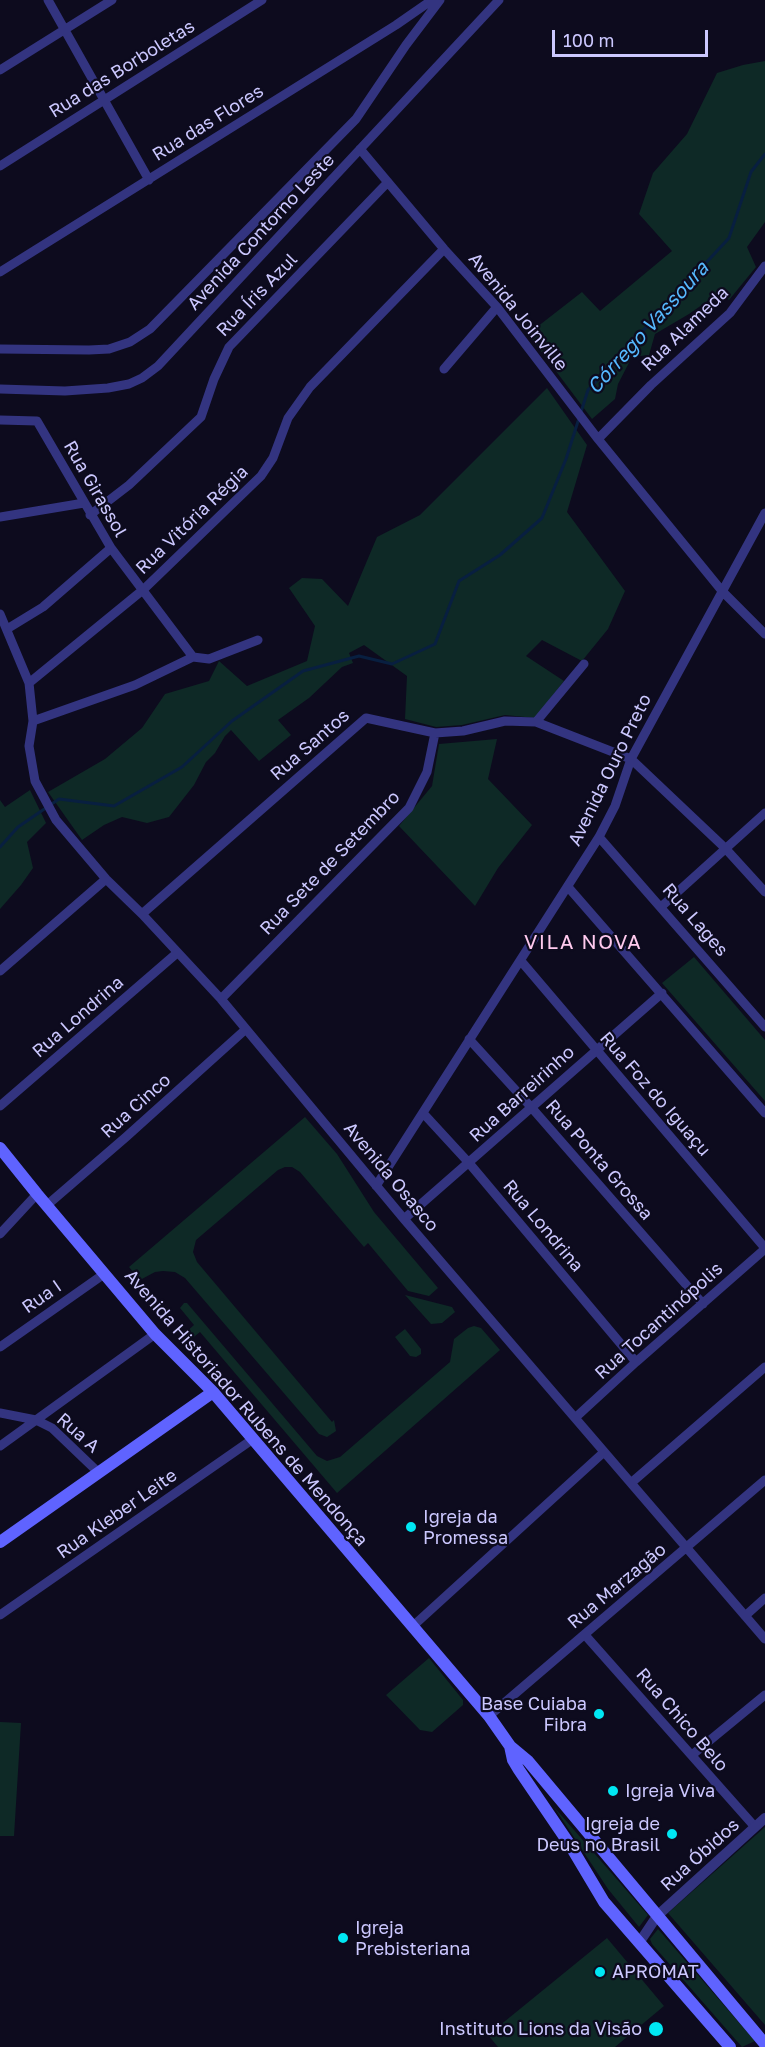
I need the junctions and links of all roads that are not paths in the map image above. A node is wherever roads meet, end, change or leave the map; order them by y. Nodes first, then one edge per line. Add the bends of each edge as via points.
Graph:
1 (48, 0) edge
2 (112, 0) edge
3 (262, 0) edge
4 (432, 0) edge
5 (440, 0) edge
6 (499, 0) edge
7 (65, 30) junction
8 (0, 70) edge
9 (105, 99) junction
10 (360, 149) junction
11 (0, 166) edge
12 (149, 180) junction
13 (388, 182) junction
14 (444, 249) junction
15 (765, 266) edge
16 (0, 272) edge
17 (497, 307) junction
18 (0, 349) edge
19 (444, 369) dead end
20 (0, 389) edge
21 (0, 420) edge
22 (598, 439) junction
23 (84, 503) junction
24 (765, 513) edge
25 (90, 516) junction
26 (0, 517) edge
27 (111, 548) junction
28 (144, 589) junction
29 (722, 591) junction
30 (0, 614) edge
31 (7, 629) junction
32 (765, 634) edge
33 (258, 640) dead end
34 (193, 657) junction
35 (584, 664) dead end
36 (29, 683) junction
37 (33, 721) junction
38 (536, 722) junction
39 (435, 733) junction
40 (631, 759) junction
41 (765, 813) edge
42 (599, 837) junction
43 (725, 848) junction
44 (106, 879) junction
45 (568, 887) junction
46 (765, 892) edge
47 (662, 906) junction
48 (142, 914) junction
49 (177, 953) junction
50 (521, 961) junction
51 (0, 971) edge
52 (662, 993) junction
53 (221, 999) junction
54 (765, 1027) edge
55 (246, 1029) junction
56 (469, 1039) junction
57 (596, 1050) junction
58 (0, 1106) edge
59 (531, 1107) junction
60 (423, 1113) junction
61 (765, 1113) edge
62 (0, 1148) edge
63 (469, 1162) junction
64 (376, 1186) junction
65 (37, 1194) junction
66 (46, 1206) junction
67 (404, 1219) junction
68 (0, 1234) edge
69 (765, 1248) edge
70 (104, 1274) junction
71 (703, 1304) junction
72 (155, 1334) junction
73 (0, 1347) edge
74 (636, 1362) junction
75 (765, 1367) edge
76 (213, 1392) junction
77 (0, 1413) edge
78 (575, 1418) junction
79 (36, 1420) junction
80 (253, 1439) junction
81 (0, 1446) edge
82 (604, 1452) junction
83 (99, 1473) junction
84 (765, 1480) edge
85 (631, 1484) junction
86 (0, 1542) edge
87 (687, 1548) junction
88 (765, 1598) edge
89 (0, 1615) edge
90 (745, 1616) junction
91 (412, 1626) junction
92 (585, 1635) junction
93 (765, 1639) edge
94 (765, 1695) edge
95 (489, 1716) junction
96 (510, 1746) junction
97 (692, 1755) junction
98 (765, 1818) edge
99 (755, 1827) junction
100 (594, 1839) junction
101 (570, 1845) junction
102 (657, 1916) junction
103 (639, 1943) junction
104 (765, 2044) edge
105 (729, 2047) edge

1 - 7 street
2 - 7 street
3 - 9 street, Rua das Borboletas
4 - 12 street, Rua das Flores
5 - 18 street, Avenida Contorno Leste via 356,119 150,329 110,349
6 - 10 street, Avenida Contorno Leste
7 - 8 street
7 - 9 street
9 - 11 street, Rua das Borboletas
9 - 12 street
10 - 13 street, Avenida Joinville
10 - 20 street, Avenida Contorno Leste via 170,354 142,378 90,390
12 - 16 street, Rua das Flores
13 - 14 street, Avenida Joinville
13 - 25 street, Rua Íris Azul via 229,346 201,417
14 - 17 street, Avenida Joinville
14 - 28 street, Rua Vitória Régia via 310,387 288,418 273,458 261,477
15 - 22 street, Rua Alameda via 730,313
17 - 19 street
17 - 22 street, Avenida Joinville
21 - 23 street, Rua Girassol via 37,421
22 - 29 street, Avenida Joinville
23 - 25 street, Rua Girassol
23 - 26 street
24 - 29 street, Avenida Ouro Preto
25 - 27 street, Rua Girassol
27 - 28 street, Rua Girassol
27 - 31 street via 43,607
28 - 34 street, Rua Girassol
28 - 36 street, Rua Vitória Régia
29 - 32 street, Avenida Joinville
29 - 40 street, Avenida Ouro Preto
30 - 31 street, Avenida Osasco
31 - 36 street, Avenida Osasco
33 - 34 street via 209,659
34 - 37 street via 135,685
35 - 38 street
36 - 37 street, Avenida Osasco
37 - 44 street, Avenida Osasco via 28,746 35,781 70,839
38 - 39 street, Rua Santos via 506,721 463,732
38 - 40 street, Rua Santos
39 - 48 street, Rua Santos via 366,718
39 - 53 street, Rua Sete de Setembro via 426,772 409,808
40 - 42 street, Avenida Ouro Preto via 615,806
40 - 43 street, Rua Santos
41 - 43 street
42 - 45 street, Avenida Ouro Preto
42 - 47 street, Rua Lages
43 - 46 street, Rua Santos
43 - 47 street
44 - 48 street, Avenida Osasco
44 - 51 street
45 - 50 street, Avenida Ouro Preto
45 - 52 street
47 - 54 street, Rua Lages
48 - 49 street, Avenida Osasco
49 - 53 street, Avenida Osasco
49 - 58 street, Rua Londrina
50 - 56 street, Avenida Ouro Preto
50 - 57 street, Rua Foz do Iguaçu
52 - 57 street, Rua Barreirinho
52 - 61 street
53 - 55 street, Avenida Osasco
55 - 64 street, Avenida Osasco
55 - 66 street, Rua Cinco
56 - 59 street, Rua Ponta Grossa
56 - 60 street, Avenida Ouro Preto
57 - 59 street, Rua Barreirinho
57 - 69 street, Rua Foz do Iguaçu
59 - 63 street, Rua Barreirinho
59 - 71 street, Rua Ponta Grossa
60 - 63 street, Rua Londrina
60 - 64 street, Avenida Ouro Preto
62 - 65 main road, Avenida Historiador Rubens de Mendonça
63 - 67 street, Rua Barreirinho
63 - 74 street, Rua Londrina
64 - 67 street, Avenida Osasco
65 - 66 main road, Avenida Historiador Rubens de Mendonça
65 - 68 street
66 - 70 main road, Avenida Historiador Rubens de Mendonça
67 - 78 street, Avenida Osasco
69 - 71 street, Rua Tocantinópolis
70 - 72 main road, Avenida Historiador Rubens de Mendonça
70 - 73 street, Rua I
71 - 74 street, Rua Tocantinópolis
72 - 76 main road, Avenida Historiador Rubens de Mendonça
72 - 79 street
74 - 78 street, Rua Tocantinópolis
75 - 85 street
76 - 80 main road, Avenida Historiador Rubens de Mendonça
76 - 83 main road
77 - 79 street, Rua A
78 - 82 street, Avenida Osasco
79 - 81 street
79 - 83 street, Rua A via 52,1428
80 - 89 street, Rua Kleber Leite
80 - 91 main road, Avenida Historiador Rubens de Mendonça
82 - 85 street, Avenida Osasco
82 - 91 street
83 - 86 main road
84 - 87 street, Rua Marzagão
85 - 87 street, Avenida Osasco
87 - 90 street, Avenida Osasco
87 - 92 street, Rua Marzagão
88 - 90 street
90 - 93 street, Avenida Osasco
91 - 95 main road, Avenida Historiador Rubens de Mendonça
92 - 95 street, Rua Marzagão
92 - 97 street, Rua Chico Belo
94 - 97 street
95 - 96 main road, Avenida Historiador Rubens de Mendonça
96 - 100 main road, Avenida Historiador Rubens de Mendonça via 528,1761
96 - 101 main road, Avenida Historiador Rubens de Mendonça via 519,1770
97 - 99 street, Rua Chico Belo
98 - 99 street, Rua Óbidos
99 - 102 street, Rua Óbidos
100 - 101 main road
100 - 102 main road, Avenida Historiador Rubens de Mendonça
101 - 103 main road, Avenida Historiador Rubens de Mendonça via 604,1902
102 - 103 street, Rua Óbidos
102 - 104 main road, Avenida Historiador Rubens de Mendonça
103 - 105 main road, Avenida Historiador Rubens de Mendonça

